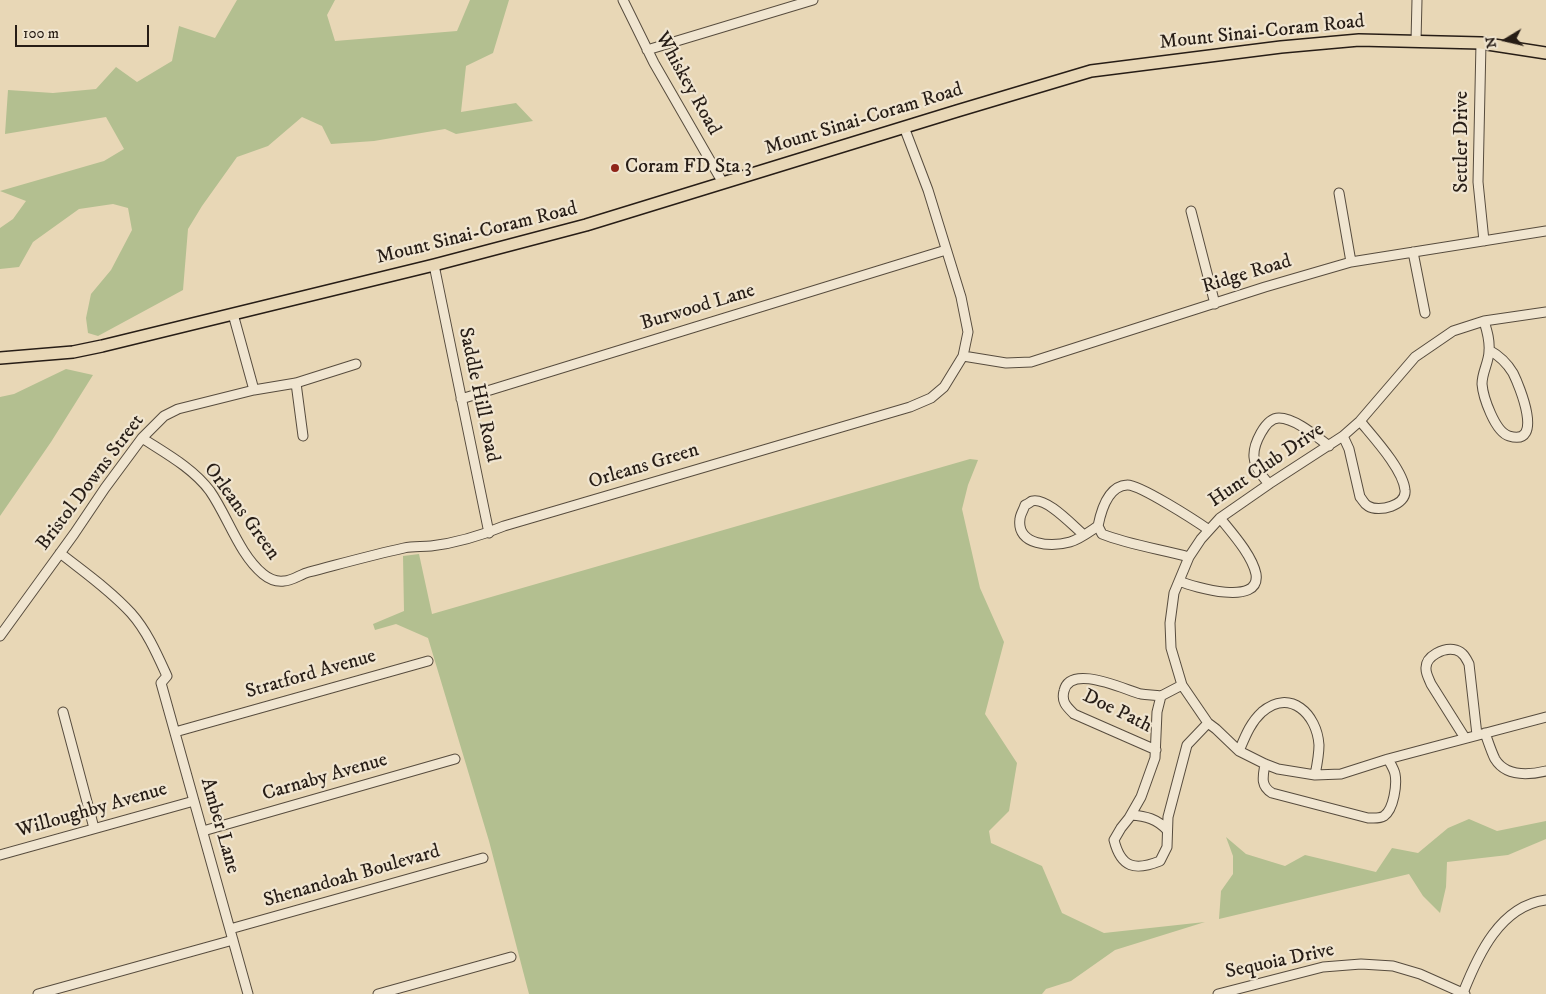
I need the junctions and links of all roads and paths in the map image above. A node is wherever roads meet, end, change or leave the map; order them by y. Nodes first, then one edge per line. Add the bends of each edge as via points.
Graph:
1 (623, 0) edge
2 (813, 0) edge
3 (1417, 0) edge
4 (1416, 42) junction
5 (1480, 43) junction
6 (647, 50) junction
7 (1546, 53) edge
8 (904, 127) junction
9 (723, 183) junction
10 (1338, 193) dead end
11 (1191, 211) dead end
12 (1546, 231) edge
13 (1484, 241) junction
14 (946, 250) junction
15 (1412, 252) junction
16 (1351, 262) junction
17 (434, 265) junction
18 (1215, 304) junction
19 (1546, 312) edge
20 (1425, 313) dead end
21 (233, 314) junction
22 (1484, 321) junction
23 (1489, 350) junction
24 (963, 356) junction
25 (0, 358) edge
26 (356, 364) dead end
27 (296, 382) junction
28 (254, 390) junction
29 (461, 399) junction
30 (1360, 421) junction
31 (303, 436) dead end
32 (1343, 436) junction
33 (142, 438) junction
34 (1329, 446) junction
35 (1269, 484) junction
36 (1220, 518) junction
37 (1098, 526) junction
38 (1208, 530) junction
39 (489, 532) junction
40 (1084, 535) junction
41 (60, 553) junction
42 (1189, 557) junction
43 (1179, 581) junction
44 (0, 636) edge
45 (428, 661) dead end
46 (1182, 685) junction
47 (1161, 696) junction
48 (63, 712) dead end
49 (1546, 716) edge
50 (1208, 723) junction
51 (175, 732) junction
52 (1481, 734) junction
53 (1465, 738) junction
54 (1156, 750) junction
55 (1239, 751) junction
56 (455, 759) dead end
57 (1388, 759) junction
58 (1265, 764) junction
59 (1546, 771) edge
60 (1315, 775) junction
61 (194, 801) junction
62 (1131, 815) junction
63 (94, 828) junction
64 (1167, 830) junction
65 (203, 831) junction
66 (0, 855) edge
67 (483, 858) dead end
68 (1546, 900) edge
69 (230, 929) junction
70 (233, 940) junction
71 (511, 957) dead end
72 (1464, 993) edge
73 (38, 994) edge
74 (248, 994) edge
75 (378, 994) edge
76 (1218, 994) edge

1 - 6 street, Whiskey Road
2 - 6 street
3 - 4 street
4 - 5 main road, Mount Sinai-Coram Road
4 - 8 main road, Mount Sinai-Coram Road via 1359,40 1091,71
5 - 7 main road, Mount Sinai-Coram Road
5 - 13 street, Settler Drive via 1478,182
6 - 9 street, Whiskey Road
8 - 9 main road, Mount Sinai-Coram Road
8 - 14 street, Orleans Green
9 - 17 main road, Mount Sinai-Coram Road via 586,225
10 - 16 street
11 - 18 street
12 - 13 street, Ridge Road
13 - 15 street, Ridge Road
14 - 24 street, Orleans Green via 966,316 968,332
14 - 29 street, Burwood Lane
15 - 16 street, Ridge Road
15 - 20 street
16 - 18 street, Ridge Road
17 - 21 main road, Mount Sinai-Coram Road
17 - 29 street, Saddle Hill Road
18 - 24 street, Ridge Road via 1031,362 1006,363
19 - 22 street, Hunt Club Drive
21 - 25 main road, Mount Sinai-Coram Road via 73,352
21 - 28 street
22 - 23 street
22 - 30 street, Hunt Club Drive via 1453,331 1415,357
23 - 23 street via 1483,373 1484,395 1502,432 1511,437 1521,436 1528,427 1522,392 1500,356
24 - 39 street, Orleans Green via 944,387 931,398 910,407
26 - 27 street, Bristol Downs Street
27 - 28 street, Bristol Downs Street
27 - 31 street
28 - 33 street, Bristol Downs Street via 178,409 164,416
29 - 39 street, Saddle Hill Road
30 - 32 street, Hunt Club Drive
30 - 32 street via 1398,471 1406,491 1401,500 1380,509 1365,503 1360,497
32 - 34 street, Hunt Club Drive
33 - 39 street, Orleans Green via 200,480 210,491 247,556 264,575 274,580 285,581 407,547 458,542
33 - 41 street, Bristol Downs Street
34 - 35 street, Hunt Club Drive
34 - 35 street via 1300,425 1276,418 1270,421 1257,442 1254,457 1259,472
35 - 36 street, Hunt Club Drive
36 - 38 street, Hunt Club Drive
36 - 43 street via 1251,562 1256,573 1254,586 1246,591 1229,592
37 - 38 street via 1108,498 1119,488 1130,484
37 - 40 street
37 - 42 street via 1102,534 1112,538
38 - 42 street, Hunt Club Drive
40 - 40 street via 1051,506 1033,501 1025,505 1020,520 1024,537 1048,544 1072,541
41 - 44 street, Bristol Downs Street
41 - 51 street, Amber Lane via 115,597 142,627 167,676 161,683
42 - 43 street, Hunt Club Drive
43 - 46 street, Hunt Club Drive via 1170,623 1171,648
45 - 51 street, Stratford Avenue
46 - 47 street
46 - 50 street, Hunt Club Drive
47 - 54 street via 1157,712
47 - 54 street, Doe Path via 1084,678 1069,682 1063,695 1064,704 1074,714
48 - 63 street
49 - 52 street, Hunt Club Drive
50 - 55 street, Hunt Club Drive
50 - 64 street via 1187,746
51 - 61 street, Amber Lane
52 - 53 street, Hunt Club Drive
52 - 53 street via 1466,657 1456,650 1445,651 1429,659 1426,674
52 - 59 street via 1502,767 1518,773
53 - 57 street, Hunt Club Drive
54 - 62 street via 1141,797
55 - 58 street, Hunt Club Drive
55 - 60 street via 1248,730 1262,713 1277,704 1290,702 1310,716 1317,734 1319,746
56 - 65 street, Carnaby Avenue
57 - 58 street via 1395,774 1393,800 1387,813 1376,818 1272,793 1263,784
57 - 60 street, Hunt Club Drive via 1341,774
58 - 60 street, Hunt Club Drive
61 - 63 street, Willoughby Avenue
61 - 65 street, Amber Lane
62 - 64 street via 1149,817
62 - 64 street via 1114,840 1121,858 1129,864 1143,867 1160,861 1167,847
63 - 66 street, Willoughby Avenue
65 - 69 street, Amber Lane
67 - 69 street, Shenandoah Boulevard
68 - 72 street via 1522,908 1506,918 1486,945
69 - 70 street, Amber Lane
70 - 73 street
70 - 74 street
71 - 75 street
72 - 76 street, Sequoia Drive via 1393,966 1361,964 1323,967

